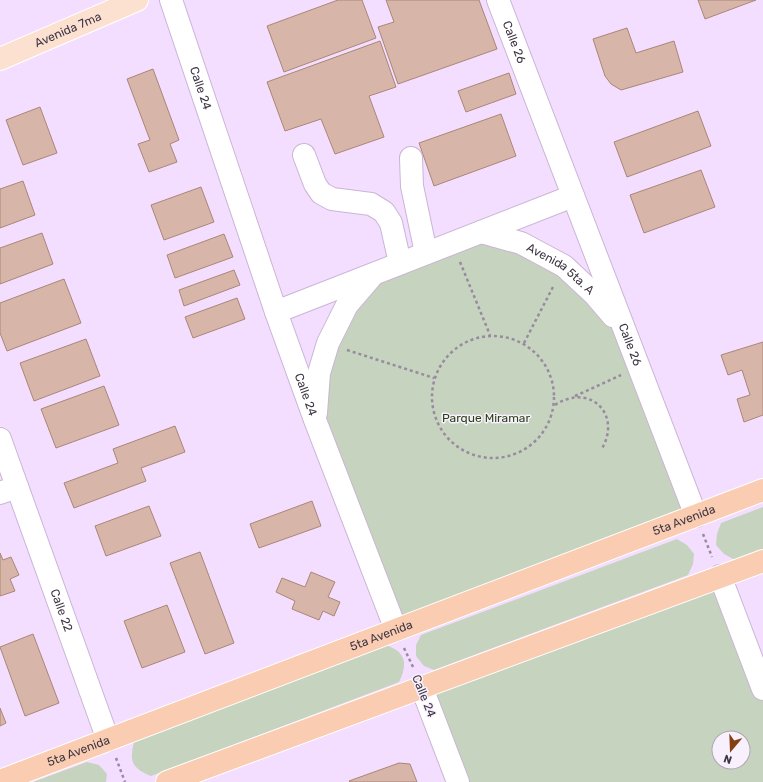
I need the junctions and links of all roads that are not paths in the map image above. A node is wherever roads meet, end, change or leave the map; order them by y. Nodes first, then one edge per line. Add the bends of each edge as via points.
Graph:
1 (137, 0) edge
2 (171, 0) edge
3 (498, 0) edge
4 (0, 59) edge
5 (304, 155) dead end
6 (411, 158) dead end
7 (573, 196) junction
8 (481, 232) junction
9 (426, 253) junction
10 (400, 263) junction
11 (373, 274) junction
12 (276, 312) junction
13 (624, 329) junction
14 (315, 420) junction
15 (0, 439) edge
16 (9, 490) edge
17 (763, 490) edge
18 (696, 516) junction
19 (763, 561) edge
20 (720, 576) junction
21 (396, 630) junction
22 (422, 688) junction
23 (763, 689) edge
24 (108, 740) junction
25 (0, 781) edge
26 (167, 782) edge
27 (458, 782) edge

1 - 4 main road, Avenida 7ma
2 - 12 street, Calle 24
3 - 7 street, Calle 26
5 - 10 street via 321,193 332,200 372,204 384,212 391,223
6 - 9 street via 412,186
7 - 8 street
7 - 13 street, Calle 26
8 - 9 street
8 - 13 street, Avenida 5ta. A via 521,242 564,266 595,295
9 - 10 street
10 - 11 street
11 - 12 street
11 - 14 street via 347,305 328,343 319,373
12 - 14 street, Calle 24
13 - 18 street, Calle 26
14 - 21 street, Calle 24
15 - 16 street, Calle 22
16 - 24 street, Calle 22
17 - 18 highway, 5ta Avenida
18 - 21 highway, 5ta Avenida
19 - 20 highway
20 - 22 highway
20 - 23 street
21 - 24 highway, 5ta Avenida
22 - 26 highway
22 - 27 street, Calle 24
24 - 25 highway, 5ta Avenida

